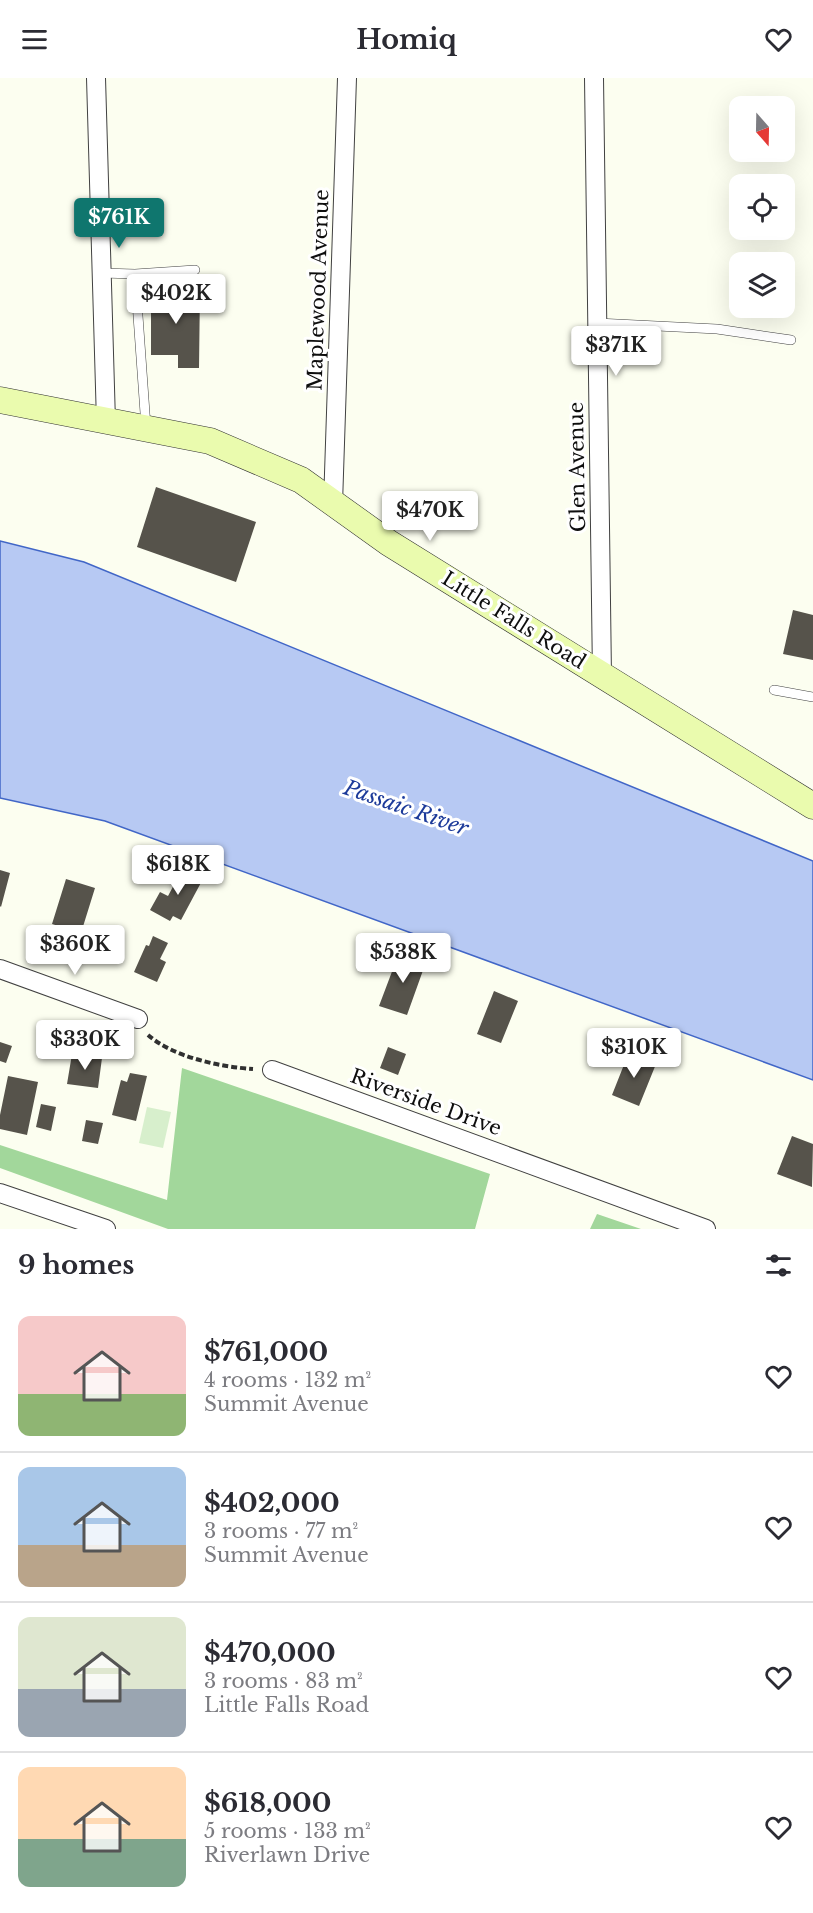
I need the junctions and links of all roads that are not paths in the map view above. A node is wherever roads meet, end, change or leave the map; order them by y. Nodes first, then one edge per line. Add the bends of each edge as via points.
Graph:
1 (96, 78) edge
2 (347, 78) edge
3 (594, 78) edge
4 (195, 270) dead end
5 (102, 273) junction
6 (135, 274) junction
7 (597, 323) junction
8 (791, 340) dead end
9 (0, 400) edge
10 (106, 422) junction
11 (146, 429) junction
12 (333, 504) junction
13 (602, 676) junction
14 (774, 690) dead end
15 (813, 697) edge
16 (813, 806) edge
17 (0, 969) edge
18 (138, 1019) road end
19 (272, 1070) road end
20 (0, 1193) edge
21 (106, 1229) edge
22 (706, 1229) edge

1 - 5 street
2 - 12 street, Maplewood Avenue
3 - 7 street, Glen Avenue
4 - 6 lane
5 - 6 lane
5 - 10 street
6 - 11 lane
7 - 8 lane via 717,329
7 - 13 street, Glen Avenue
9 - 10 street, Little Falls Road
10 - 11 street, Little Falls Road
11 - 12 street, Little Falls Road via 210,441 301,480
12 - 13 street, Little Falls Road
13 - 16 street, Little Falls Road
14 - 15 lane
17 - 18 street
19 - 22 street, Riverside Drive
20 - 21 street

